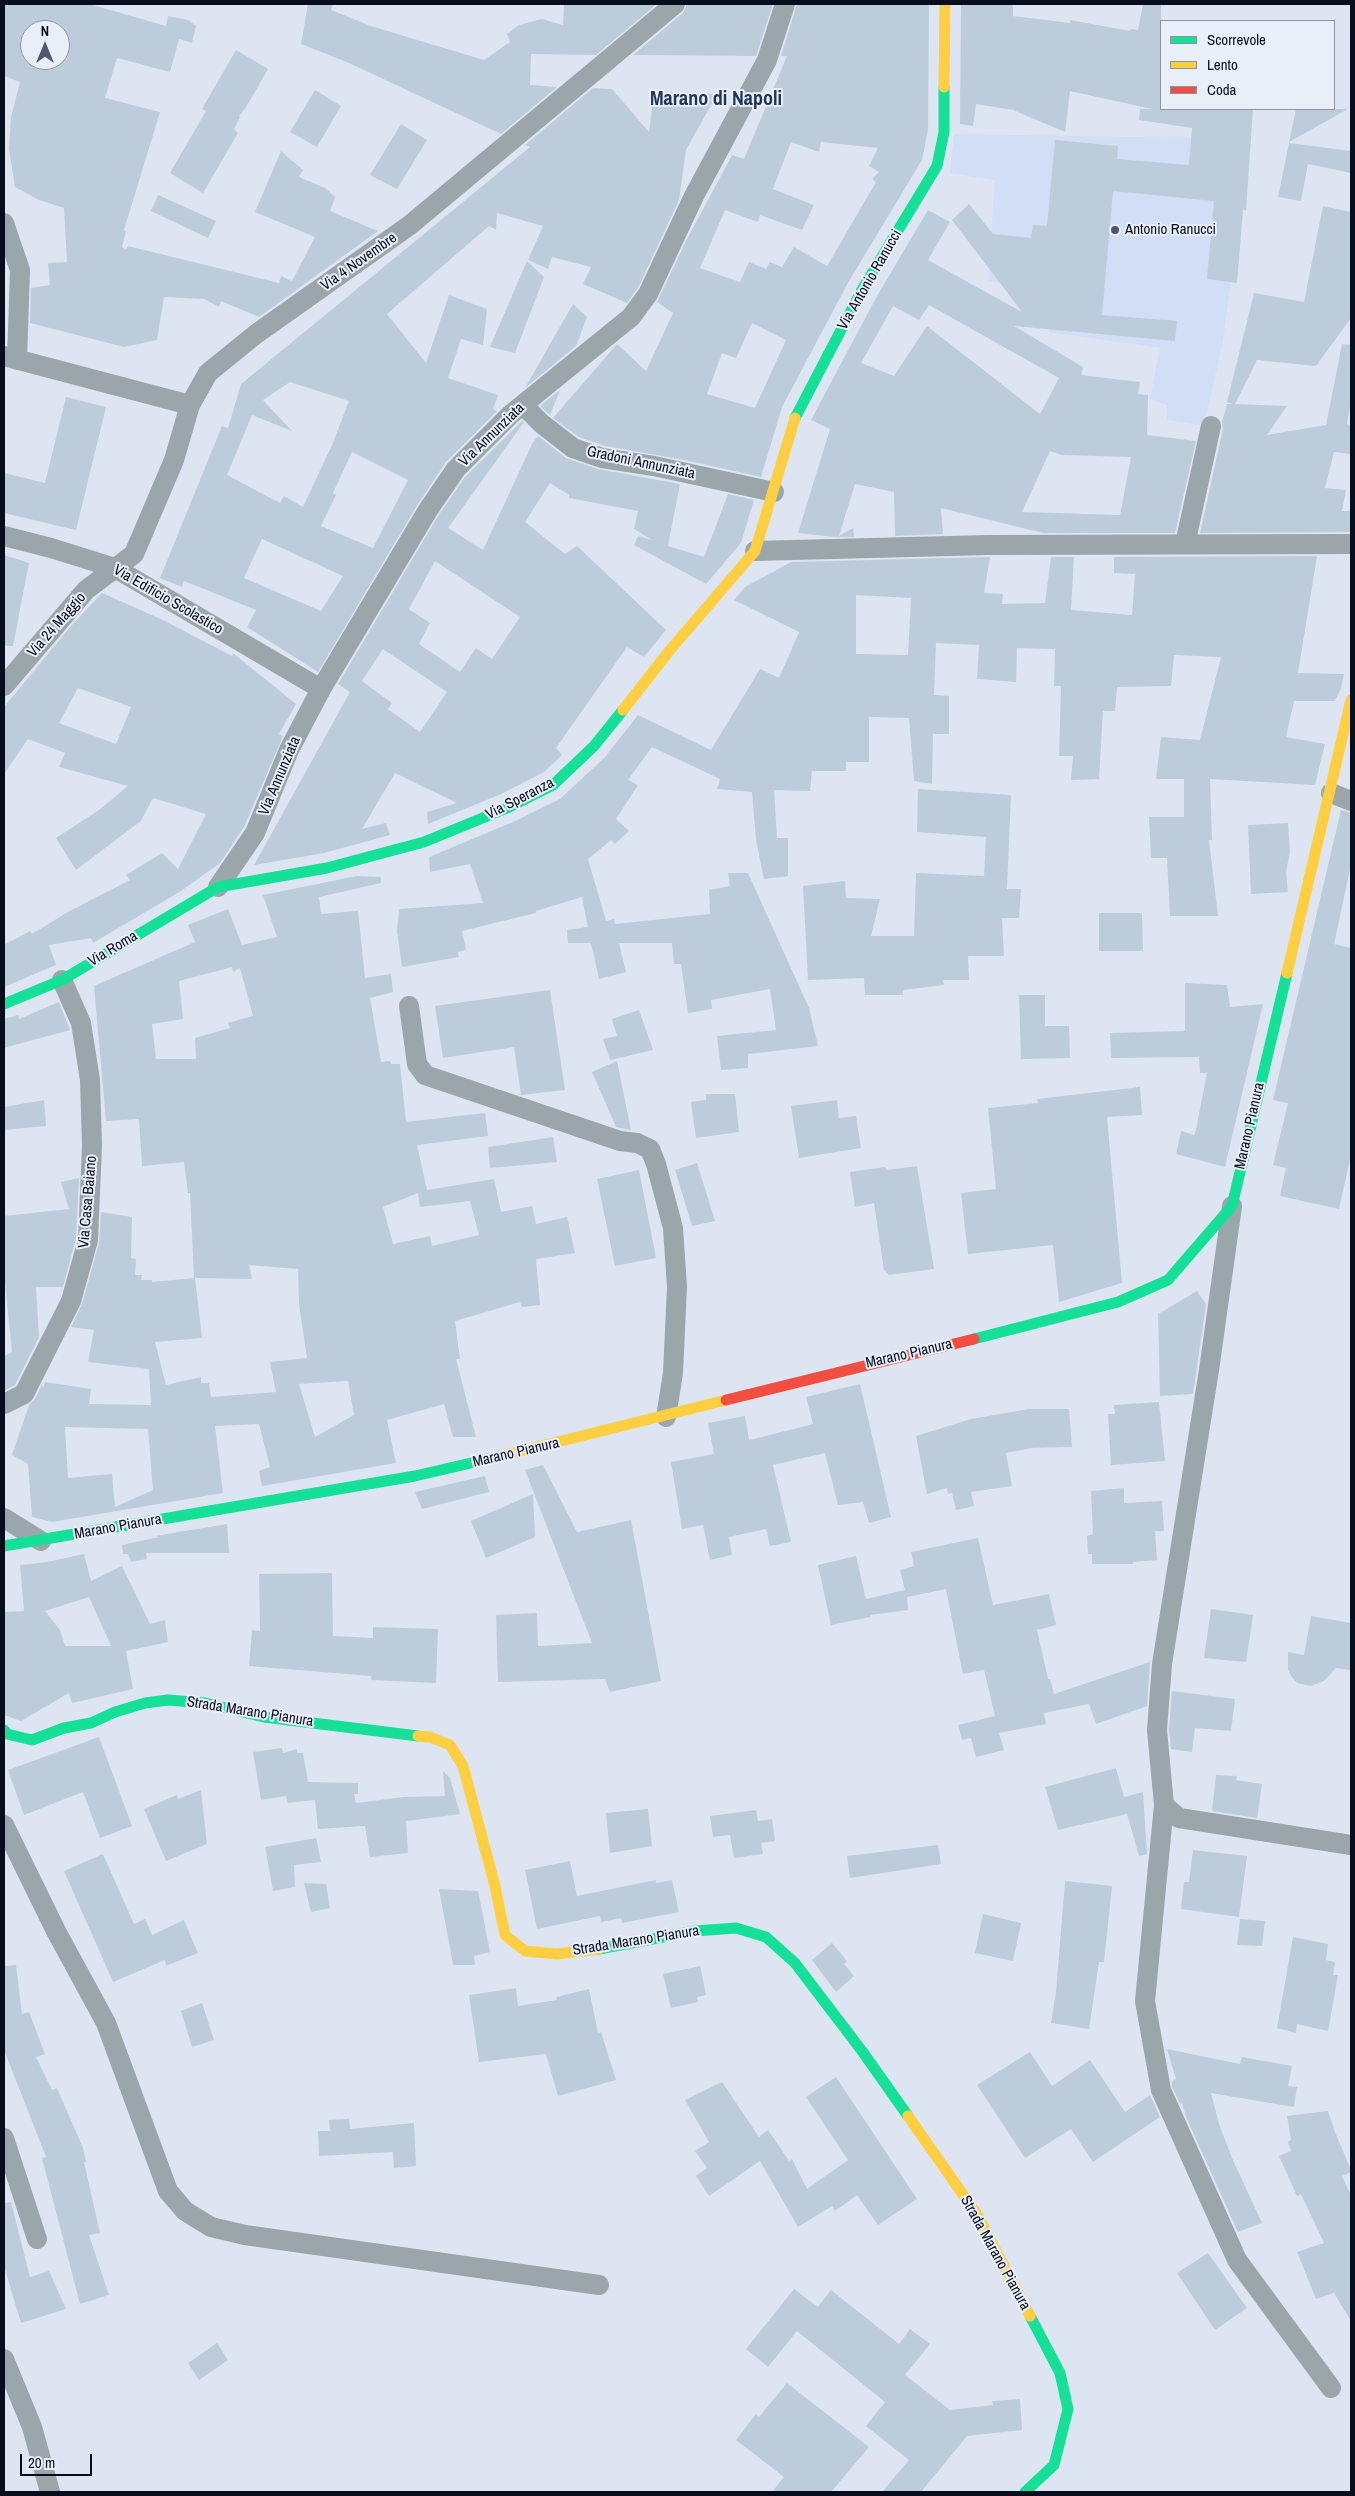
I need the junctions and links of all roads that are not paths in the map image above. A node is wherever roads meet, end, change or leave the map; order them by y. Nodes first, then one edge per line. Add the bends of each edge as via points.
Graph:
1 (674, 4) edge
2 (785, 4) edge
3 (945, 4) edge
4 (4, 223) edge
5 (11, 358) edge
6 (190, 405) junction
7 (523, 405) junction
8 (1211, 426) dead end
9 (774, 492) junction
10 (4, 536) edge
11 (1185, 544) junction
12 (1351, 544) edge
13 (755, 551) junction
14 (115, 568) junction
15 (4, 686) edge
16 (321, 689) junction
17 (1351, 700) edge
18 (1331, 792) junction
19 (1351, 801) edge
20 (218, 887) junction
21 (62, 980) junction
22 (4, 1004) edge
23 (409, 1006) dead end
24 (1232, 1206) junction
25 (4, 1404) edge
26 (666, 1417) junction
27 (4, 1518) edge
28 (41, 1541) junction
29 (4, 1546) edge
30 (4, 1730) edge
31 (1164, 1805) junction
32 (4, 1825) edge
33 (1351, 1845) edge
34 (4, 2138) edge
35 (37, 2240) dead end
36 (599, 2285) dead end
37 (4, 2358) edge
38 (1332, 2388) dead end
39 (50, 2492) edge
40 (1025, 2492) edge

1 - 6 street, Via 4 Novembre via 410,226 256,334 208,373
2 - 7 street, Via Annunziata via 767,60 694,196 648,294 631,317
3 - 9 street, Via Antonio Ranucci via 944,132 937,166 863,288 796,414
4 - 5 street via 20,270
5 - 6 street
6 - 14 street, Via 4 Novembre via 174,460 134,554
7 - 9 street, Gradoni Annunziata via 573,448 602,458
7 - 16 street, Via Annunziata via 456,469
8 - 11 street
9 - 13 street, Via Antonio Ranucci
10 - 14 street, Via Edificio Scolastico
11 - 12 street
11 - 13 street
13 - 20 street, Via Speranza via 670,650 594,746 553,784 507,808 424,842 327,868
14 - 15 street, Via 24 Maggio via 86,590
14 - 16 street, Via Edificio Scolastico
16 - 20 street, Via Annunziata via 289,750 256,833
17 - 18 street, Marano Pianura
18 - 19 street
18 - 24 street, Marano Pianura
20 - 21 street, Via Roma
21 - 22 street, Via Roma
21 - 25 street, Via Casa Baiano via 81,1023 90,1080 92,1146 88,1240 71,1300 24,1394
23 - 26 street via 417,1064 425,1075 650,1149 673,1228 677,1287 673,1373
24 - 26 street, Marano Pianura via 1168,1280 1118,1302
24 - 31 street via 1162,1664 1158,1730
26 - 28 street, Marano Pianura via 415,1476
27 - 28 street
28 - 29 street
30 - 40 street, Strada Marano Pianura via 7,1734 32,1740 64,1728 91,1724 138,1705 168,1700 205,1703 264,1717 430,1737 450,1745 463,1766 505,1935 526,1951 556,1954 704,1930 736,1928 766,1937 796,1963 978,2216 1060,2373 1068,2409 1054,2465
31 - 33 street via 1179,1818
31 - 38 street via 1145,2001 1161,2090 1237,2260
32 - 36 street via 56,1932 106,2023 168,2191 185,2211 211,2227 245,2236
34 - 35 street
37 - 39 street via 32,2428

